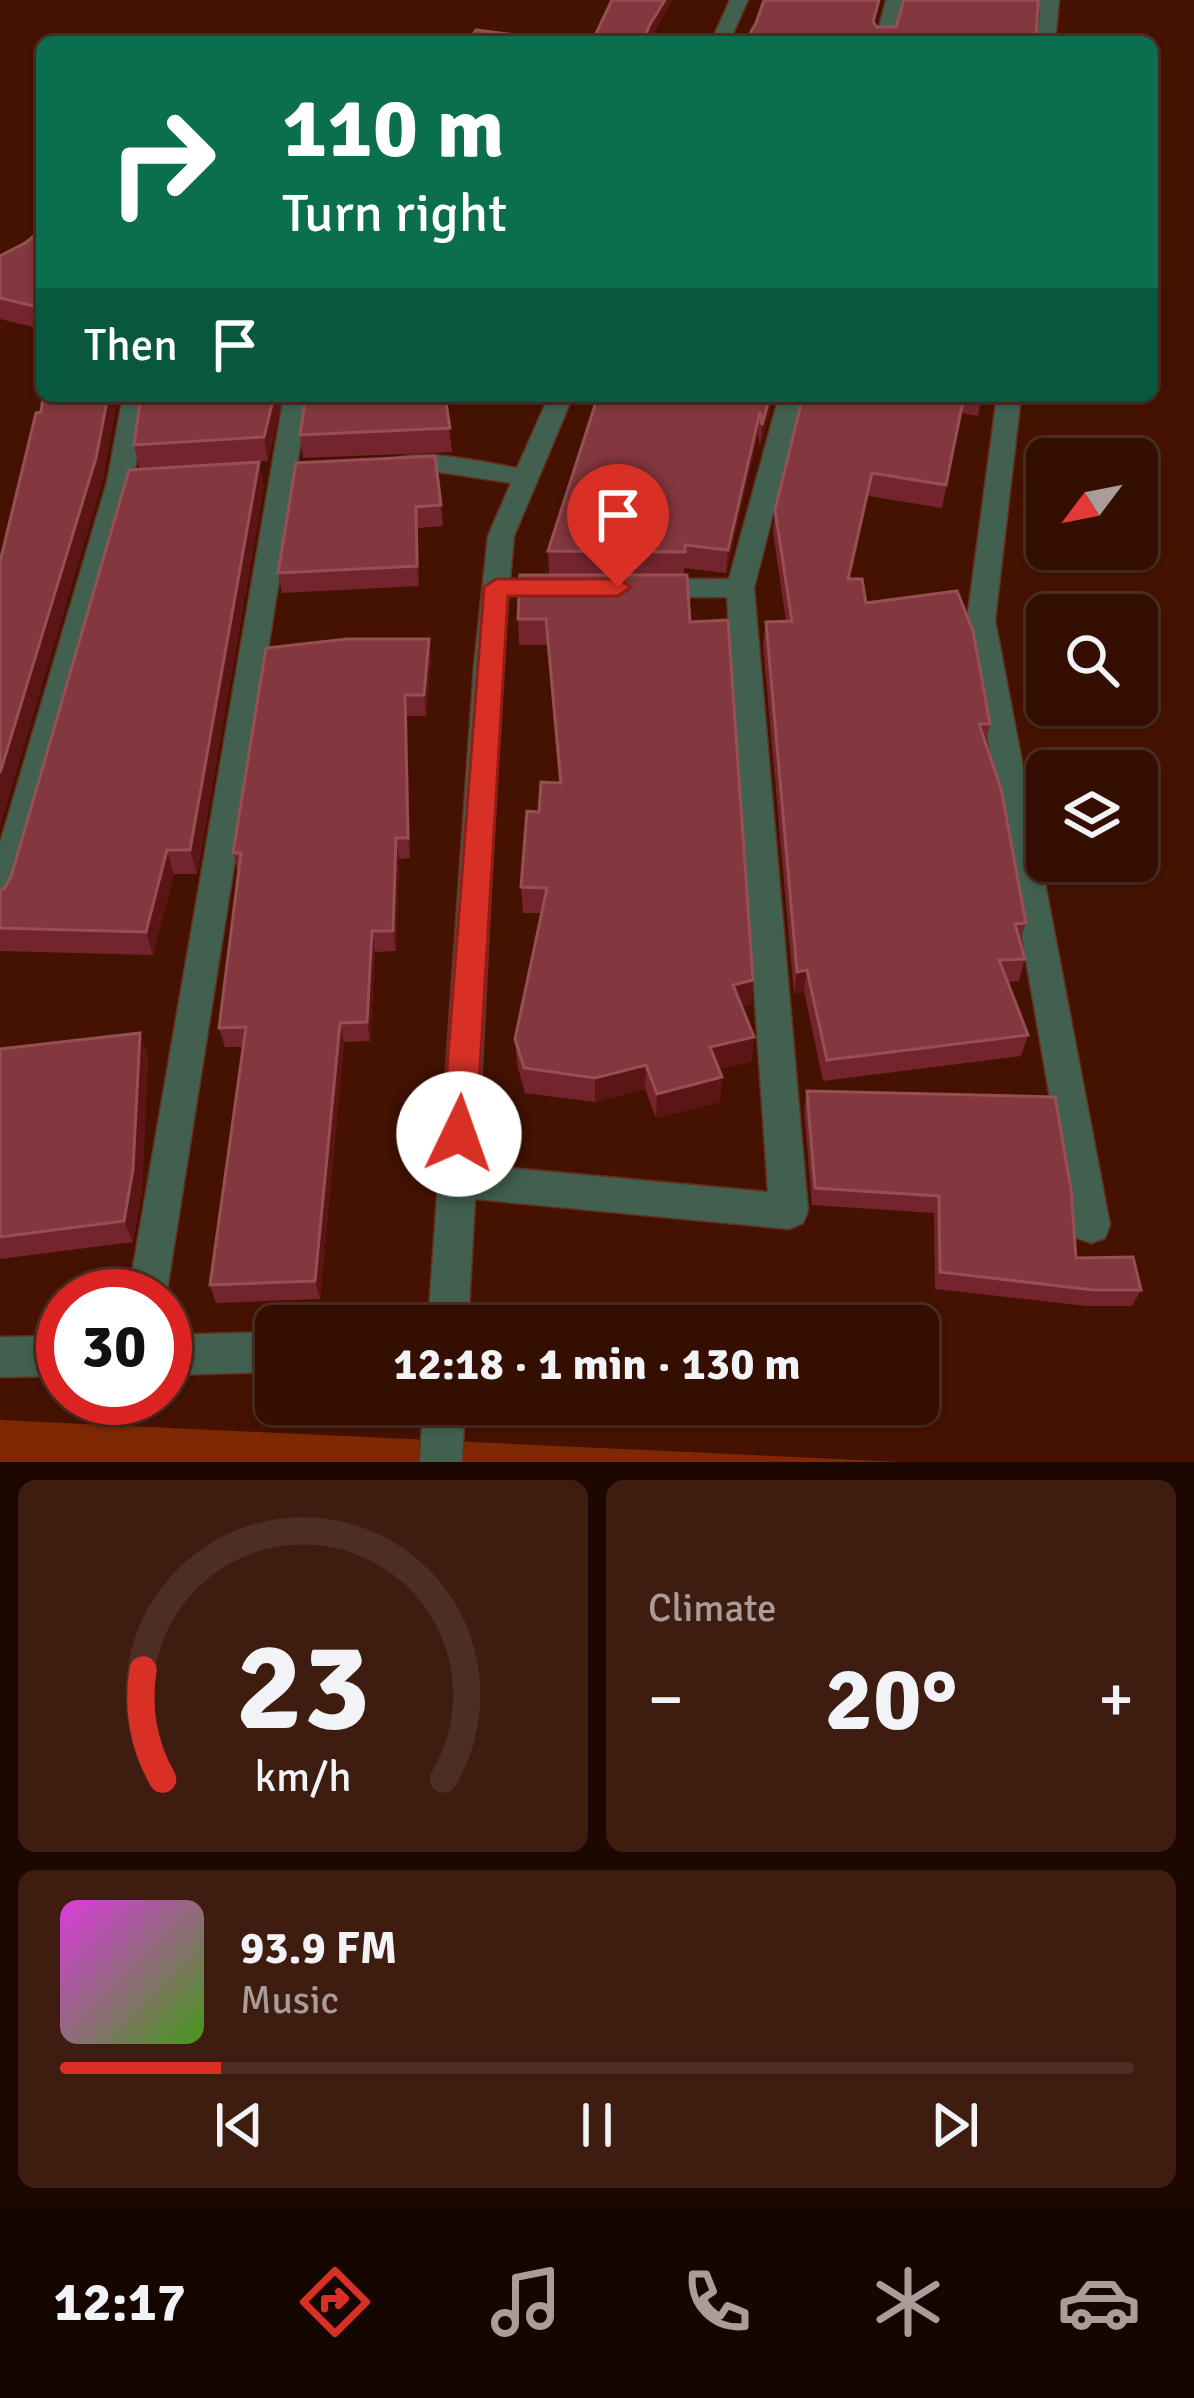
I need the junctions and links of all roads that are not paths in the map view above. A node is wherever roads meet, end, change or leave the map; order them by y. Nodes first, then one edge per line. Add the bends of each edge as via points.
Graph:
1 (739, 0) edge
2 (895, 0) edge
3 (972, 0) edge
4 (1049, 4) edge
5 (723, 36) edge
6 (886, 36) edge
7 (1046, 36) edge
8 (135, 402) edge
9 (295, 402) edge
10 (558, 402) edge
11 (789, 402) edge
12 (1008, 402) edge
13 (367, 467) edge
14 (526, 477) junction
15 (629, 588) edge
16 (740, 588) junction
17 (0, 899) edge
18 (456, 1180) junction
19 (1091, 1225) dead end
20 (152, 1269) edge
21 (449, 1305) edge
22 (255, 1353) edge
23 (192, 1354) edge
24 (36, 1356) edge
25 (0, 1357) edge
26 (443, 1425) edge
27 (441, 1462) edge

1 - 5 street
2 - 6 street
3 - 4 street
4 - 7 street
8 - 17 street via 132,481
9 - 20 street
10 - 14 street
11 - 16 street
12 - 19 street via 981,620
13 - 14 street via 432,463
14 - 18 street via 501,536 507,587
15 - 16 street
16 - 18 street via 789,1211
18 - 21 street
22 - 23 street
24 - 25 street
26 - 27 street

